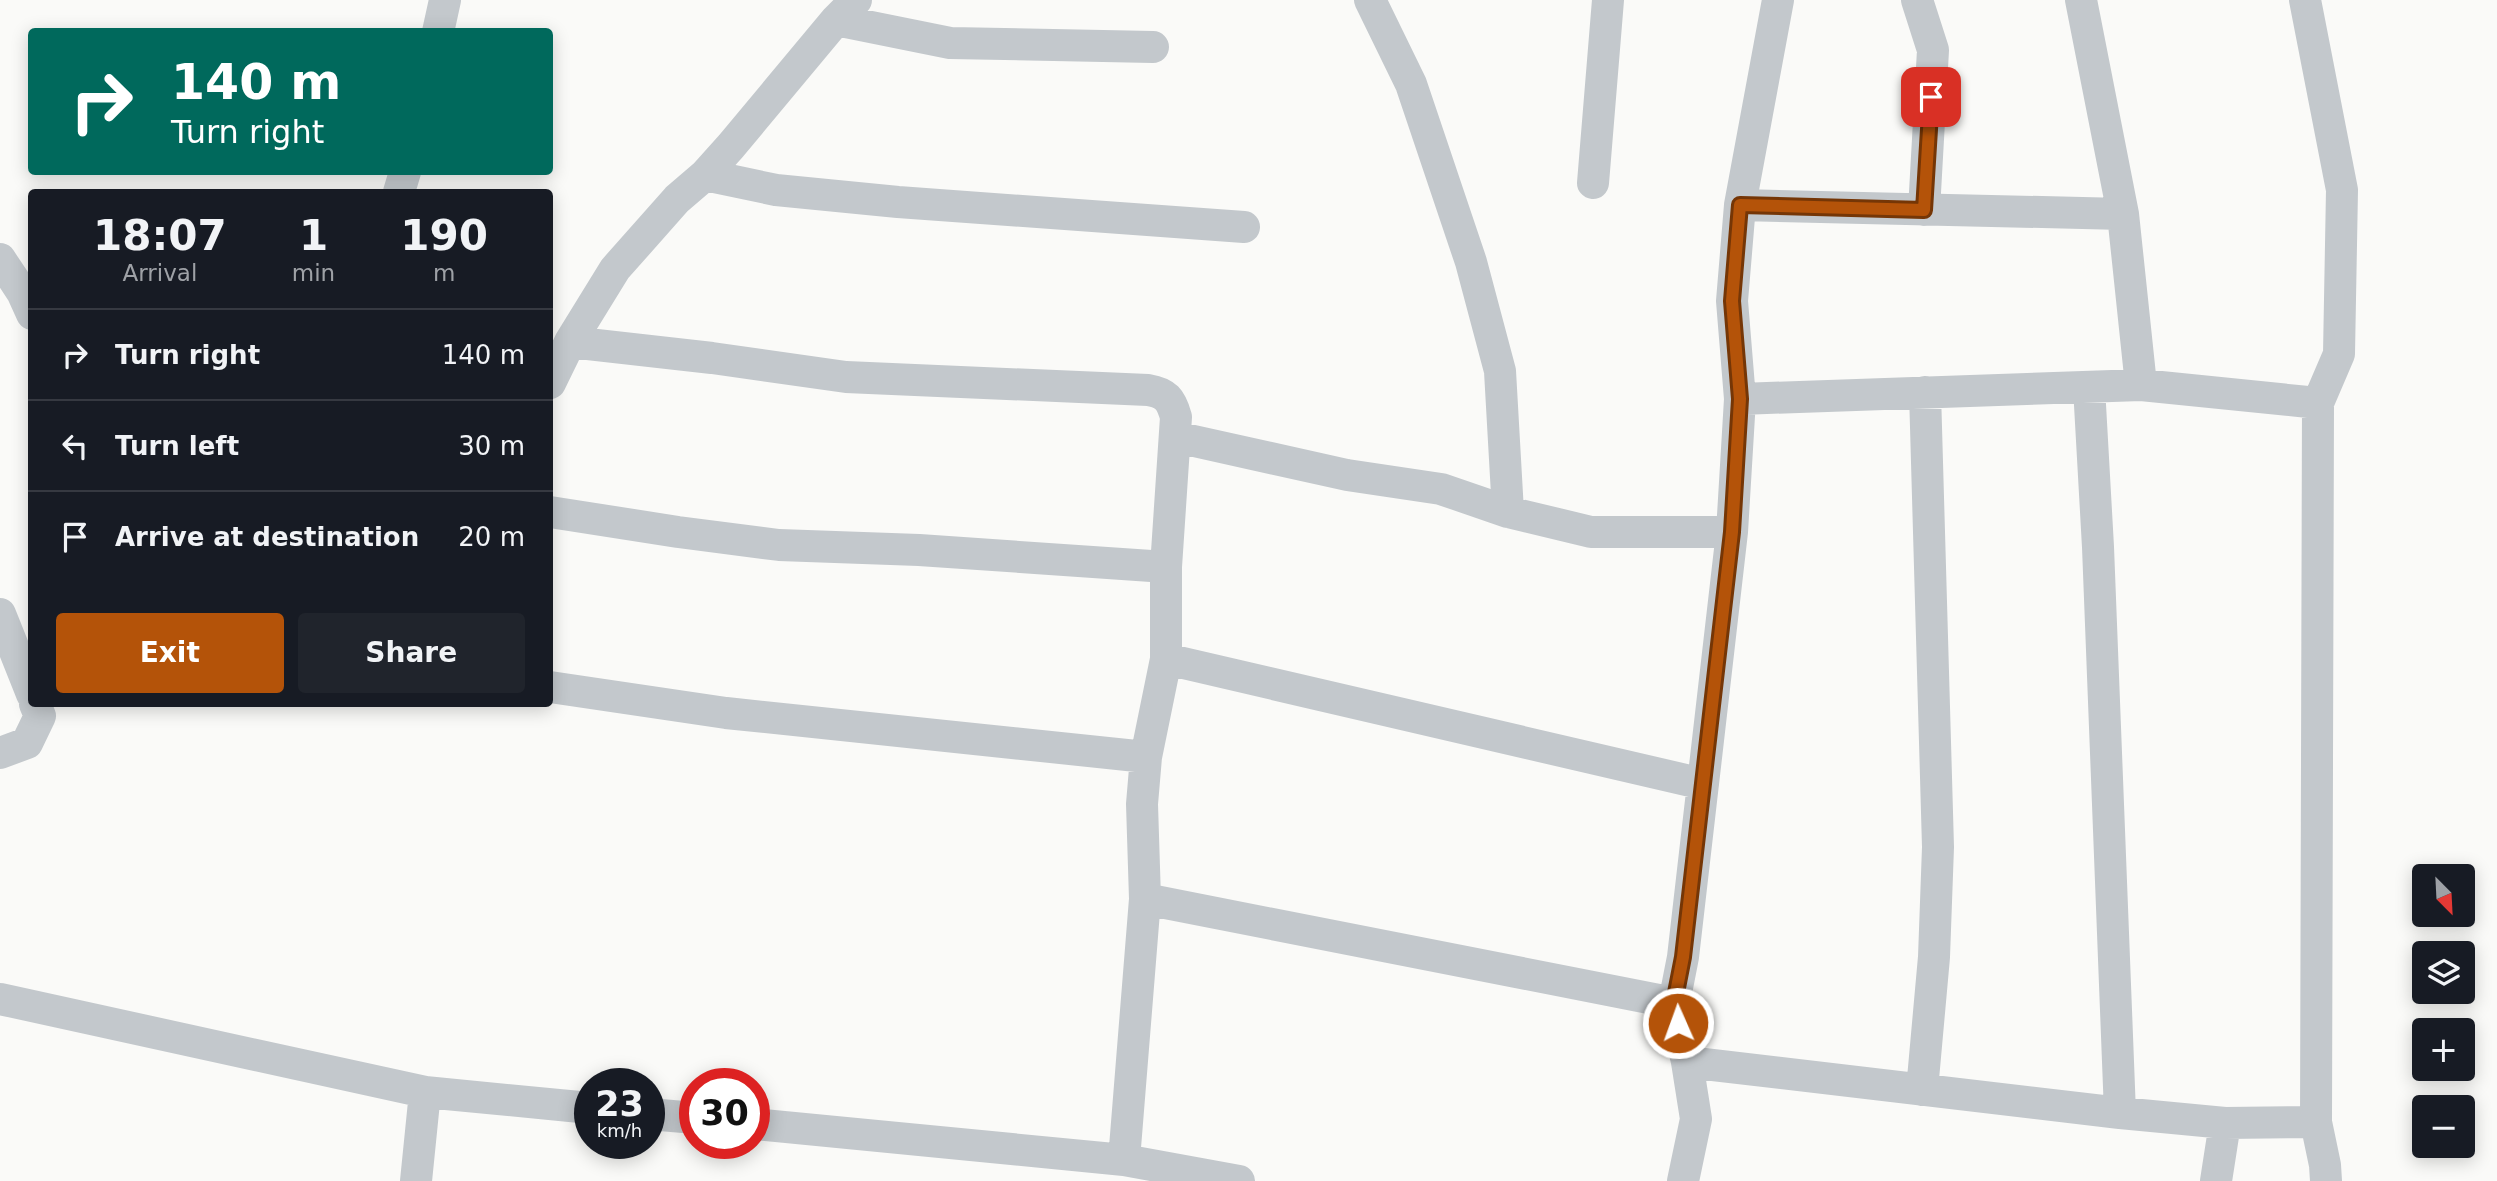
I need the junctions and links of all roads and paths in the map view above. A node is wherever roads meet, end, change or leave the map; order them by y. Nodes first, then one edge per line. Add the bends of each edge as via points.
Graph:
1 (445, 0) edge
2 (1370, 0) edge
3 (1608, 0) edge
4 (1779, 0) edge
5 (1917, 0) edge
6 (2081, 0) edge
7 (2305, 0) edge
8 (846, 10) edge
9 (439, 28) edge
10 (1153, 47) dead end
11 (705, 175) junction
12 (1593, 183) dead end
13 (1740, 205) junction
14 (1924, 210) junction
15 (2123, 214) junction
16 (1244, 227) dead end
17 (0, 259) edge
18 (28, 298) edge
19 (570, 342) junction
20 (553, 377) edge
21 (2141, 385) junction
22 (2089, 387) junction
23 (1925, 392) junction
24 (1740, 399) junction
25 (2318, 403) junction
26 (1176, 437) junction
27 (553, 512) edge
28 (1508, 512) junction
29 (1732, 532) junction
30 (1166, 567) junction
31 (0, 614) edge
32 (1166, 659) junction
33 (28, 684) edge
34 (553, 687) edge
35 (36, 707) edge
36 (0, 753) edge
37 (1146, 757) junction
38 (1703, 784) junction
39 (1144, 899) junction
40 (0, 999) edge
41 (1674, 1003) junction
42 (1687, 1062) junction
43 (1922, 1090) junction
44 (425, 1092) junction
45 (574, 1106) edge
46 (2120, 1113) junction
47 (2316, 1122) junction
48 (2225, 1123) junction
49 (770, 1126) edge
50 (1124, 1160) junction
51 (416, 1181) edge
52 (1239, 1181) edge
53 (1683, 1181) edge
54 (2216, 1181) edge
55 (2326, 1181) edge

1 - 9 street
2 - 28 street via 1411,84 1471,262 1500,371
3 - 12 street
4 - 13 street
5 - 14 street via 1933,50
6 - 15 street
7 - 25 street via 2342,190 2339,354
8 - 10 street via 950,43
8 - 11 street
11 - 16 street via 776,190 898,202
11 - 19 street via 677,199 615,269
13 - 14 street
13 - 24 street via 1732,301
14 - 15 street
15 - 21 street
17 - 18 street
19 - 20 street
19 - 26 street via 846,377 1148,390 1163,393 1171,401 1177,417
21 - 22 street
21 - 25 street
22 - 23 street
22 - 46 street
23 - 24 street
23 - 43 street via 1938,847
24 - 29 street
25 - 47 street
26 - 28 street via 1347,475 1441,489
26 - 30 street
27 - 30 street via 779,544
28 - 29 street via 1591,532
29 - 38 street
30 - 32 street
31 - 33 street
32 - 37 street
32 - 38 street
34 - 37 street via 726,713
35 - 36 street via 40,716 27,743
37 - 39 street
38 - 41 street
39 - 41 street
39 - 50 street
40 - 44 street
41 - 42 street
42 - 43 street
42 - 53 street via 1696,1119
43 - 46 street
44 - 45 street
44 - 51 street
46 - 48 street
47 - 48 street
47 - 55 street
48 - 54 street
49 - 50 street
50 - 52 street

